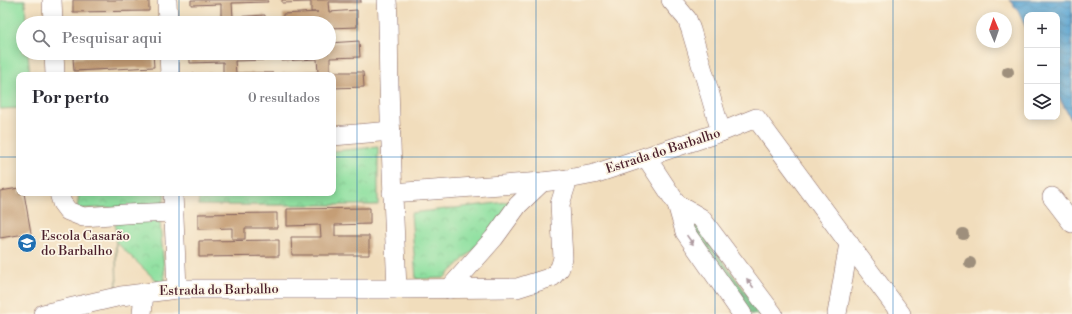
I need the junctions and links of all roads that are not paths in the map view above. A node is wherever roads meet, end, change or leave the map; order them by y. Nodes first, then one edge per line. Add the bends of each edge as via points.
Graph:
1 (52, 0) edge
2 (167, 0) edge
3 (387, 0) edge
4 (671, 0) edge
5 (53, 16) edge
6 (168, 16) edge
7 (54, 60) edge
8 (169, 60) edge
9 (54, 72) edge
10 (170, 72) edge
11 (391, 131) junction
12 (721, 132) junction
13 (336, 136) edge
14 (646, 157) junction
15 (568, 179) junction
16 (542, 182) junction
17 (392, 193) junction
18 (60, 196) edge
19 (173, 196) edge
20 (1052, 197) dead end
21 (677, 204) junction
22 (174, 212) junction
23 (1072, 223) edge
24 (849, 243) junction
25 (178, 288) junction
26 (397, 289) junction
27 (449, 289) junction
28 (144, 293) junction
29 (43, 314) edge
30 (142, 314) edge
31 (742, 314) edge
32 (773, 314) edge
33 (837, 314) edge
34 (901, 314) edge

1 - 5 street
2 - 6 street
3 - 11 street
4 - 12 street via 687,19
7 - 9 street
8 - 10 street
11 - 13 street
11 - 17 street
12 - 14 street, Estrada do Barbalho
12 - 24 street, Estrada do Barbalho via 756,118
14 - 15 street, Estrada do Barbalho via 594,174
14 - 21 street
15 - 16 street, Estrada do Barbalho
15 - 27 street, Estrada do Barbalho via 560,204 564,258 552,277 518,288
16 - 17 street, Estrada do Barbalho
16 - 27 street via 518,205 494,238
17 - 26 street
18 - 22 street via 68,212 83,217
19 - 22 street
20 - 23 street
21 -> 31 street via 685,232
32 -> 21 street via 701,218
22 - 25 street
24 - 33 street
24 - 34 street
25 - 26 street, Estrada do Barbalho
25 - 28 street, Estrada do Barbalho
26 - 27 street, Estrada do Barbalho
28 - 29 street, Estrada do Barbalho
28 - 30 street

